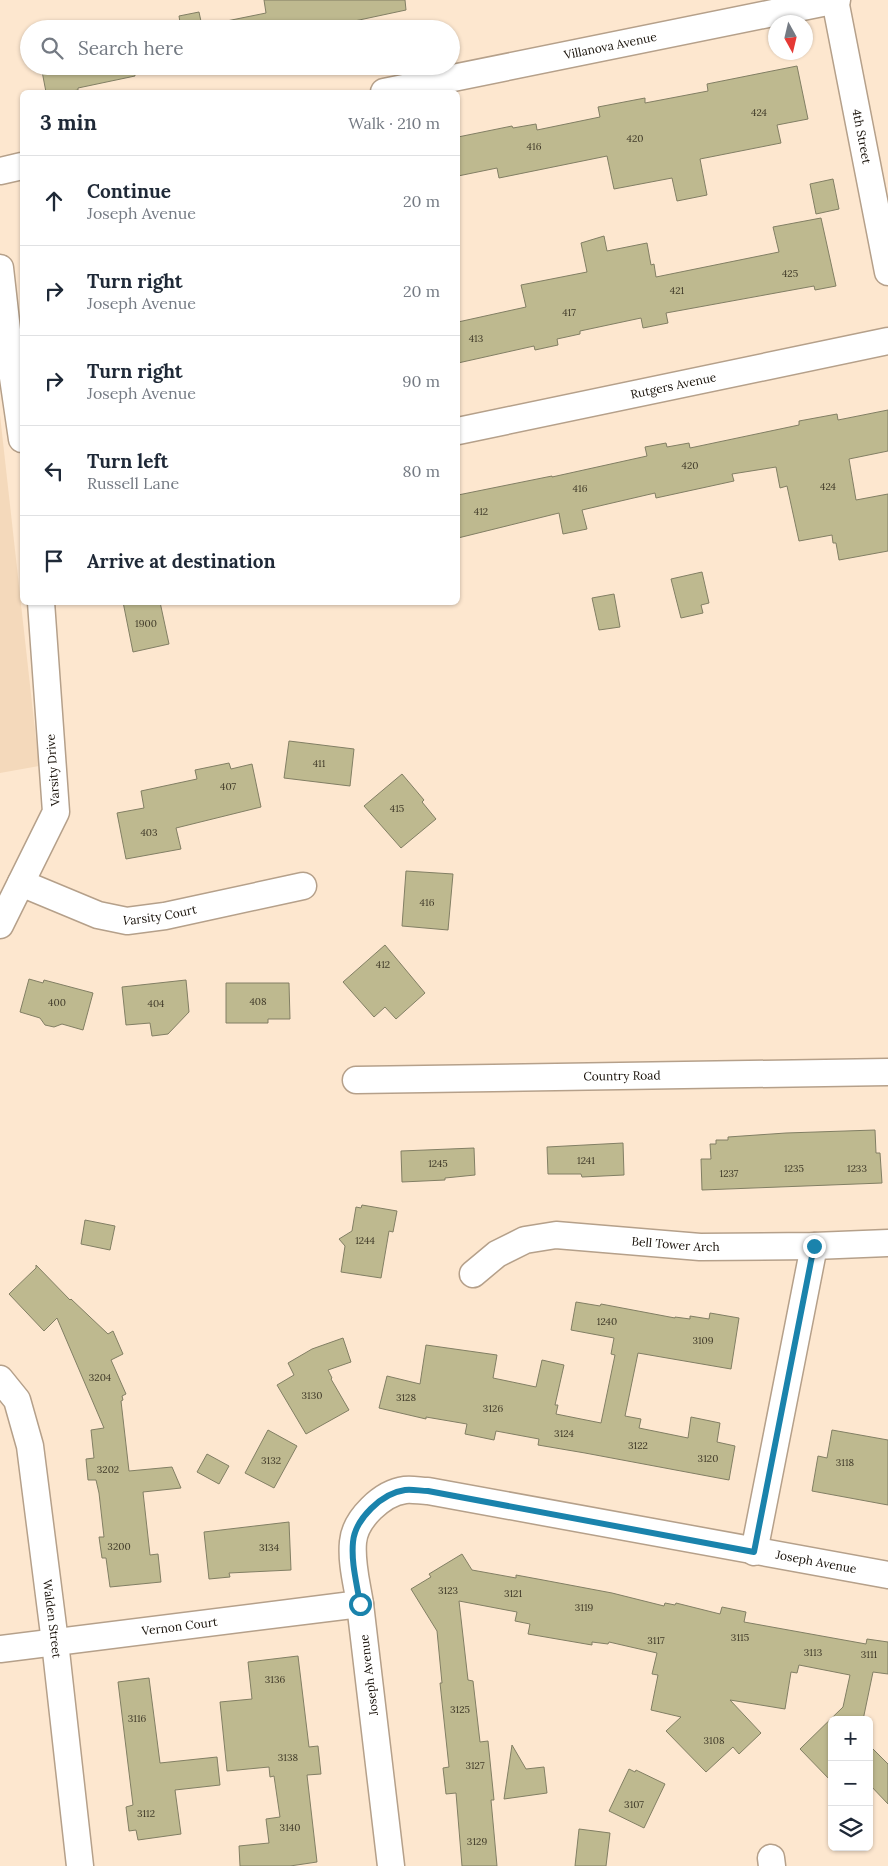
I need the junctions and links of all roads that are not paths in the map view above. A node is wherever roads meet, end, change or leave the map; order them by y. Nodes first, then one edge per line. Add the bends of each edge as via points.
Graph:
1 (836, 0) edge
2 (394, 90) edge
3 (20, 166) edge
4 (0, 171) edge
5 (0, 268) edge
6 (888, 272) edge
7 (888, 341) edge
8 (20, 425) edge
9 (460, 431) edge
10 (41, 605) edge
11 (21, 884) junction
12 (303, 886) dead end
13 (0, 926) edge
14 (888, 1072) edge
15 (356, 1080) dead end
16 (888, 1243) edge
17 (814, 1246) junction
18 (473, 1274) dead end
19 (0, 1379) edge
20 (754, 1552) junction
21 (888, 1576) edge
22 (360, 1604) junction
23 (55, 1642) junction
24 (0, 1649) edge
25 (80, 1866) edge
26 (391, 1866) edge

1 - 2 street, Villanova Avenue
1 - 6 street, 4th Street
3 - 4 street
5 - 8 street
7 - 9 street, Rutgers Avenue
10 - 11 street, Varsity Drive via 56,812
11 - 12 street, Varsity Court via 98,916 127,921 165,916
11 - 13 street, Varsity Drive
14 - 15 street, Country Road
16 - 17 street, Bell Tower Arch
17 - 18 street, Bell Tower Arch via 700,1247 556,1235 525,1240 497,1254
17 - 20 street
19 - 23 street, Walden Street via 17,1400 30,1446
20 - 21 street, Joseph Avenue
20 - 22 street, Joseph Avenue via 428,1491 404,1490 383,1498 364,1516 353,1540 353,1564
22 - 23 street, Vernon Court
22 - 26 street, Joseph Avenue
23 - 24 street, Vernon Court
23 - 25 street, Walden Street

